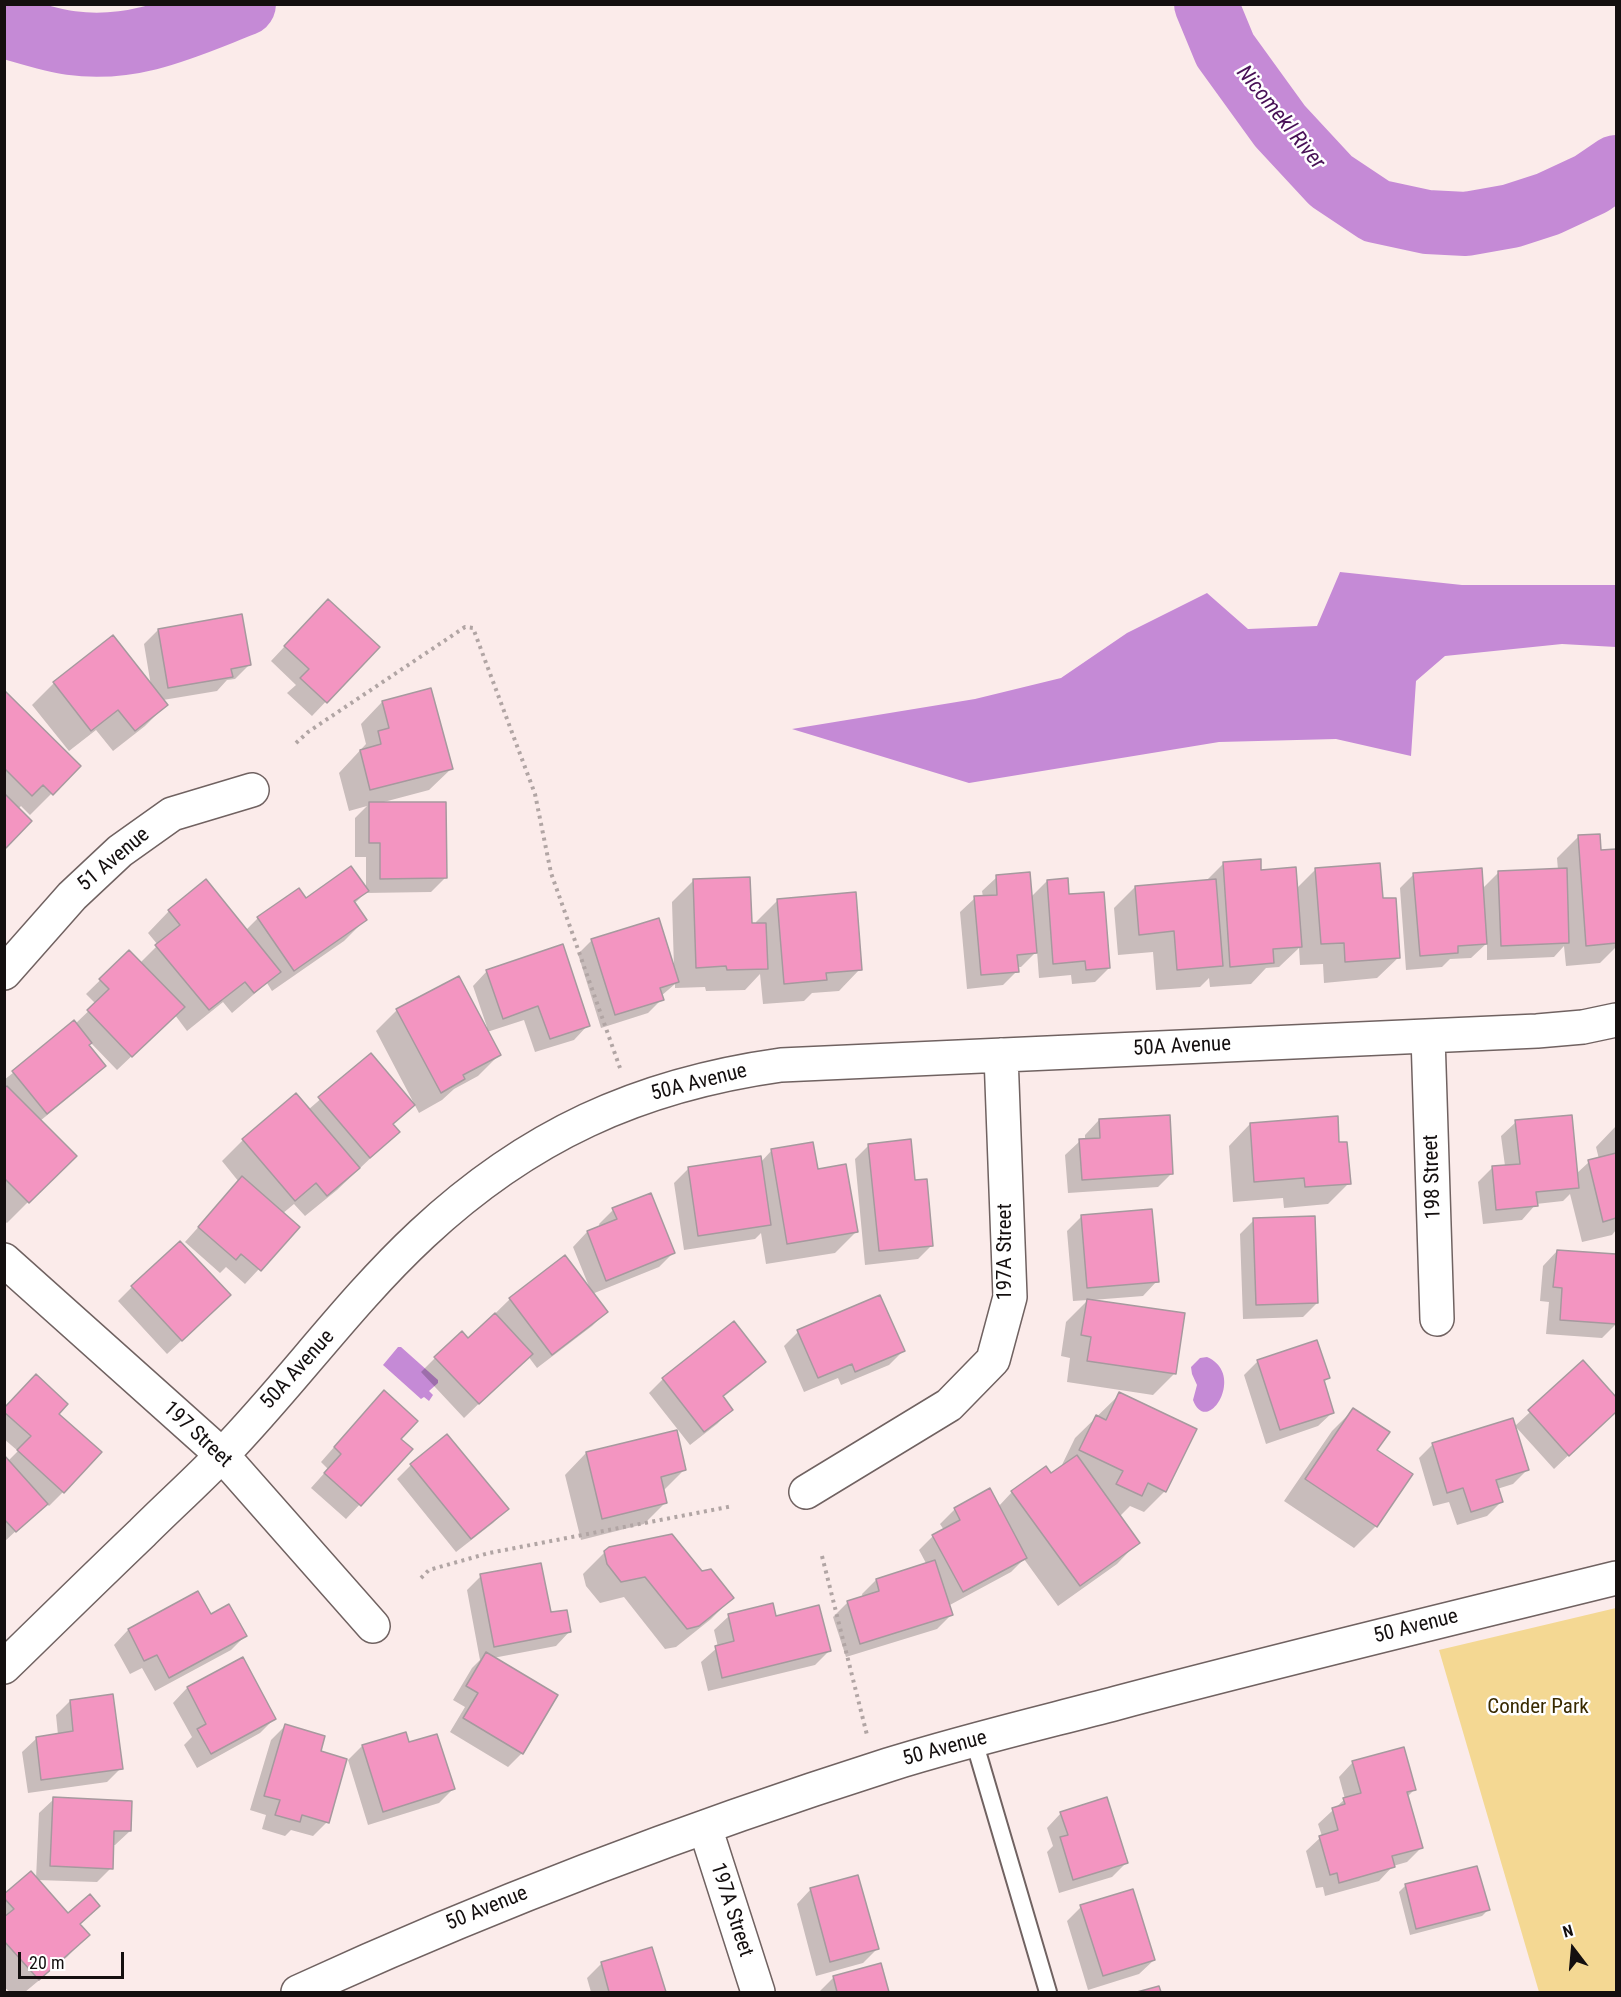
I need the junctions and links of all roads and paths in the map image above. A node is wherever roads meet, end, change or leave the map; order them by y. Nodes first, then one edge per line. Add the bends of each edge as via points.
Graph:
1 (296, 742) dead end
2 (252, 790) dead end
3 (4, 974) edge
4 (1617, 1020) edge
5 (1428, 1036) junction
6 (1001, 1055) junction
7 (632, 1101) junction
8 (4, 1260) edge
9 (1437, 1319) dead end
10 (222, 1455) junction
11 (806, 1492) dead end
12 (733, 1506) dead end
13 (822, 1556) dead end
14 (421, 1578) dead end
15 (1617, 1578) edge
16 (373, 1626) dead end
17 (4, 1667) edge
18 (974, 1741) junction
19 (870, 1746) dead end
20 (705, 1827) junction
21 (298, 1992) edge
22 (758, 1992) edge
23 (1048, 1992) edge

1 - 7 path via 465,627 473,628 535,794 551,873
2 - 3 street, 51 Avenue via 172,814 120,851 72,896
4 - 5 street, 50A Avenue via 1537,1031
5 - 6 street, 50A Avenue
5 - 9 street, 198 Street
6 - 7 street, 50A Avenue via 781,1065 733,1071
6 - 11 street, 197A Street via 1010,1297 993,1360 949,1405
7 - 10 street, 50A Avenue via 549,1138 467,1196 422,1234
8 - 10 street, 197 Street
10 - 16 street, 197 Street
10 - 17 street, 50A Avenue
12 - 14 path via 489,1553 429,1570
13 - 19 path
15 - 18 street, 50 Avenue via 1255,1666
18 - 20 street, 50 Avenue via 892,1764
18 - 23 lane
20 - 21 street, 50 Avenue via 539,1888
20 - 22 street, 197A Street

